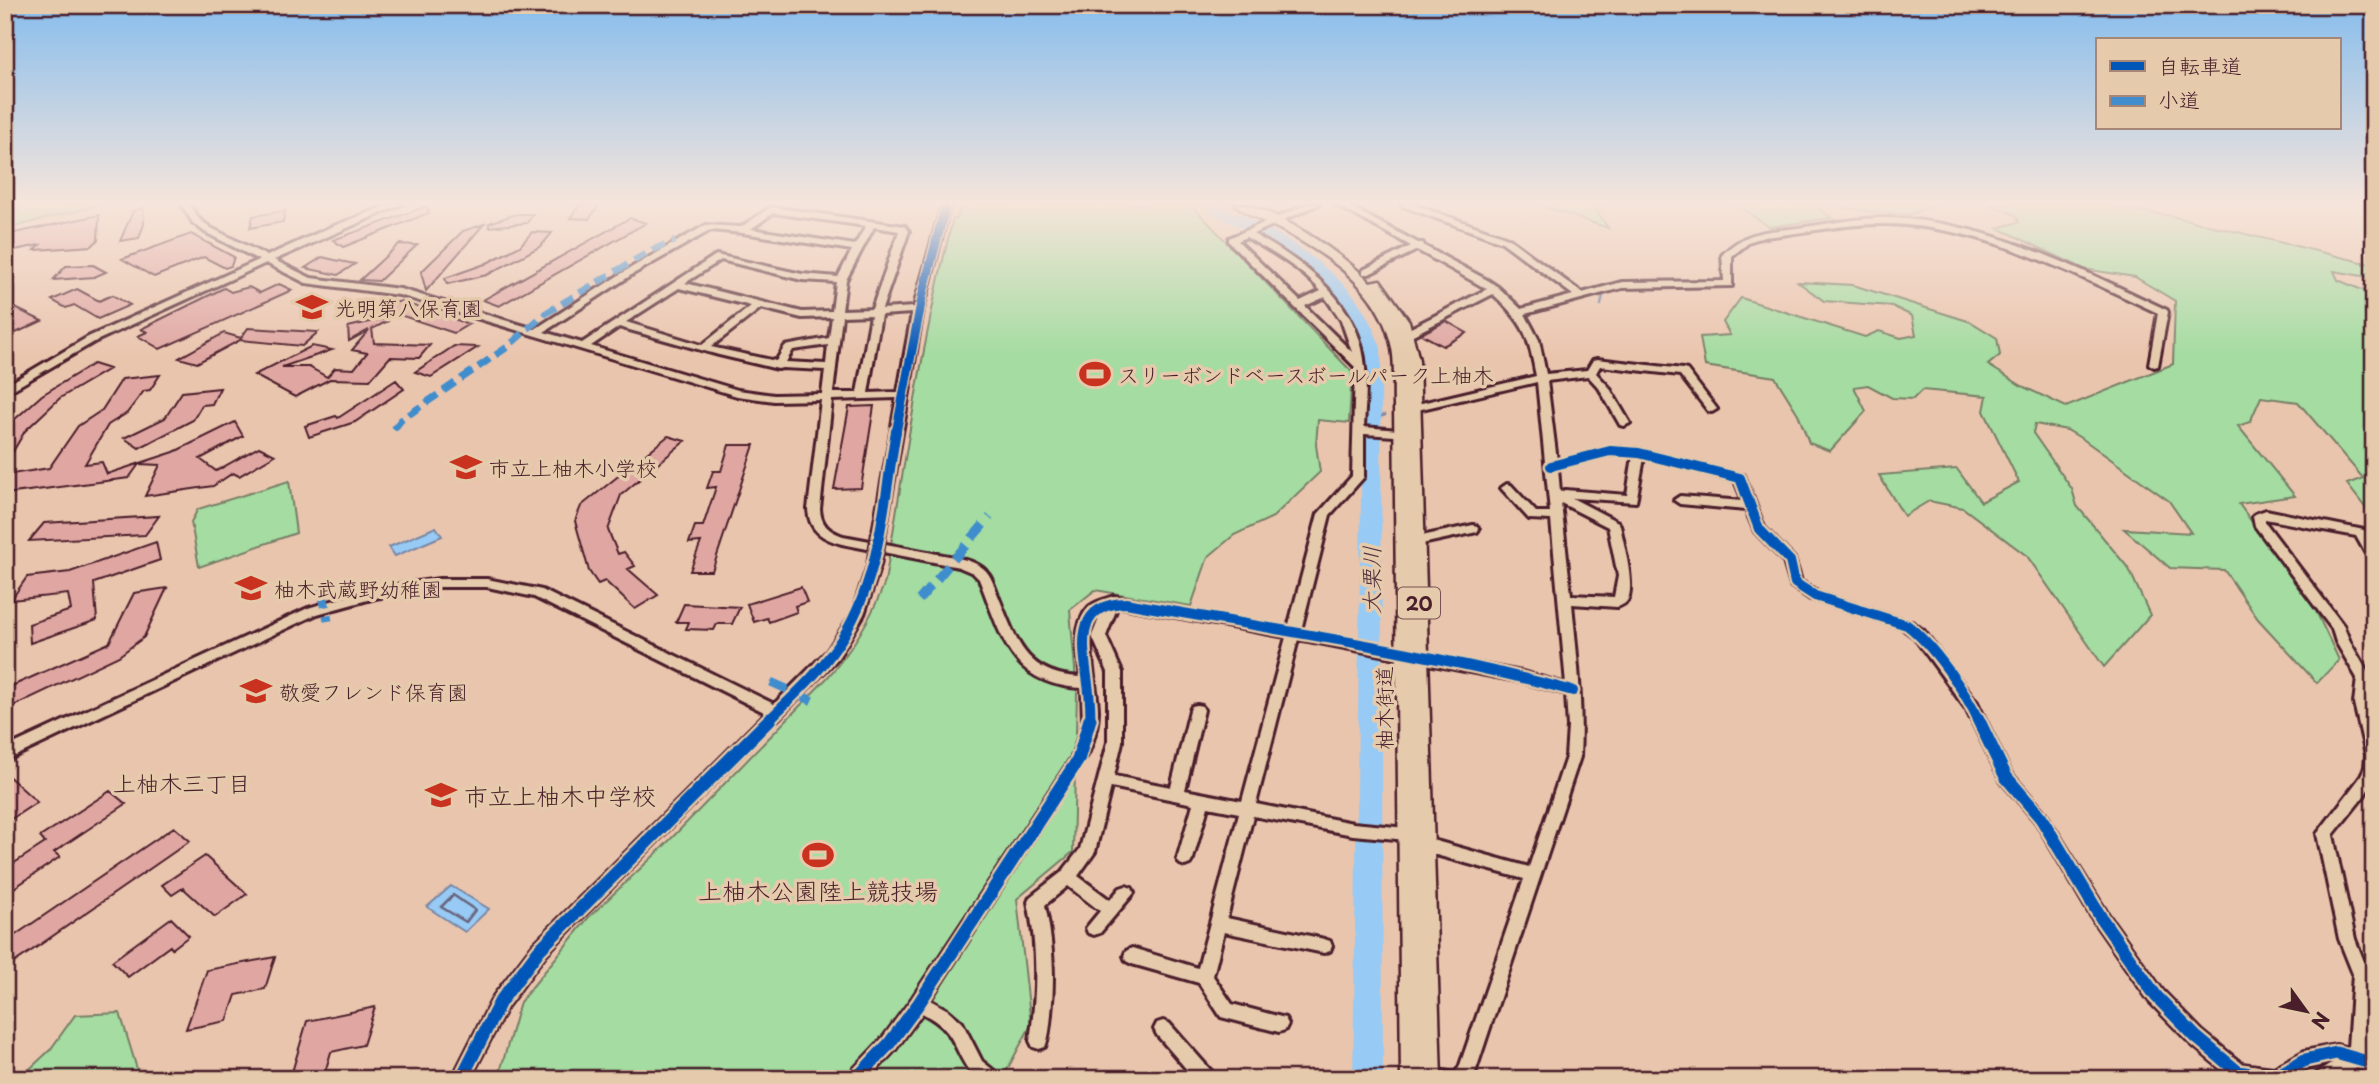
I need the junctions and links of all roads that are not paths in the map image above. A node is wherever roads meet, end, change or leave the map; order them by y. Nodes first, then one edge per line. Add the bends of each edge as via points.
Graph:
1 (255, 255) edge
2 (278, 255) edge
3 (661, 255) edge
4 (852, 255) edge
5 (894, 255) edge
6 (933, 255) edge
7 (1247, 255) edge
8 (1283, 255) edge
9 (1327, 255) edge
10 (1343, 255) edge
11 (1402, 255) edge
12 (1435, 255) edge
13 (1525, 255) edge
14 (1727, 255) edge
15 (2035, 255) edge
16 (265, 260) junction
17 (1366, 272) junction
18 (841, 280) junction
19 (676, 284) junction
20 (1495, 289) junction
21 (1326, 292) junction
22 (1579, 295) junction
23 (757, 306) junction
24 (1297, 306) junction
25 (918, 310) junction
26 (874, 312) junction
27 (1519, 313) junction
28 (835, 315) junction
29 (618, 323) junction
30 (536, 333) junction
31 (1407, 334) junction
32 (832, 341) junction
33 (583, 347) junction
34 (704, 348) junction
35 (2154, 364) dead end
36 (778, 366) junction
37 (1360, 366) junction
38 (830, 367) junction
39 (1591, 373) junction
40 (1542, 378) junction
41 (5, 391) edge
42 (903, 395) junction
43 (862, 396) junction
44 (827, 397) junction
45 (1413, 408) junction
46 (1712, 409) dead end
47 (1624, 422) dead end
48 (1360, 430) junction
49 (1401, 433) junction
50 (1639, 453) junction
51 (1551, 466) junction
52 (1507, 488) dead end
53 (1554, 494) junction
54 (1680, 500) dead end
55 (1750, 506) junction
56 (1557, 516) junction
57 (1473, 529) dead end
58 (1417, 541) junction
59 (2374, 558) edge
60 (1566, 599) junction
61 (1114, 601) junction
62 (1293, 634) junction
63 (1413, 656) junction
64 (1089, 683) junction
65 (1573, 691) junction
66 (1197, 710) dead end
67 (777, 712) junction
68 (5, 755) edge
69 (1104, 780) junction
70 (1176, 795) junction
71 (1202, 800) junction
72 (1247, 809) junction
73 (1407, 834) junction
74 (1425, 845) junction
75 (1185, 859) dead end
76 (1534, 875) junction
77 (1068, 877) junction
78 (1126, 893) dead end
79 (1111, 909) junction
80 (1218, 923) junction
81 (1094, 928) dead end
82 (1324, 946) dead end
83 (1132, 956) dead end
84 (1204, 977) junction
85 (919, 1003) junction
86 (1279, 1024) dead end
87 (1163, 1029) dead end
88 (1039, 1041) dead end
89 (2356, 1058) junction
90 (2374, 1064) edge
91 (1427, 1078) edge
92 (461, 1079) edge
93 (856, 1079) edge
94 (990, 1079) edge
95 (1207, 1079) edge
96 (1460, 1079) edge
97 (2323, 1079) edge

1 - 16 street
2 - 16 street
3 - 30 street
4 - 18 street
5 - 26 street
6 - 25 street
7 - 24 street
8 - 21 street
9 - 49 main road, 柚木街道 / 20 via 1365,285 1395,334
10 - 17 main road, 柚木街道 / 20
11 - 17 street
12 - 20 street
13 - 22 street
14 - 22 street via 1729,285 1622,285
15 - 35 street via 2163,312
16 - 30 street via 309,281 400,292
16 - 41 street via 82,344
17 - 31 main road, 柚木街道 / 20 via 1392,304
18 - 19 street via 802,277 719,257
18 - 28 street
19 - 23 street
19 - 29 street
20 - 27 street
20 - 31 street
21 - 24 street
21 - 37 street via 1349,324
22 - 27 street
23 - 28 street via 791,314
23 - 34 street
24 - 37 street
25 - 26 street
25 - 42 street
26 - 28 street
26 - 43 street
27 - 40 street via 1534,340
28 - 32 street
29 - 33 street
29 - 34 street
30 - 33 street
31 - 45 main road, 柚木街道 / 20
32 - 36 street via 789,348
32 - 38 street
33 - 44 street via 737,393
34 - 36 street
36 - 38 street
37 - 48 street
38 - 44 street
39 - 40 street
39 - 46 street via 1597,362 1683,372
39 - 47 street
40 - 45 street
40 - 51 street
42 - 43 street
42 - 67 street, bridge via 865,597 842,642
43 - 44 street
44 - 64 street via 814,509 820,528 842,540 962,563 977,570 1023,662 1037,675 1055,682
45 - 49 main road, 柚木街道 / 20
48 - 49 street
48 - 62 street via 1358,478 1324,514
49 - 58 main road, 柚木街道 / 20
49 - 63 main road, 柚木街道 / 20
50 - 51 street via 1610,451
50 - 53 street via 1632,499
50 - 55 street via 1740,478
51 - 53 street
52 - 56 street via 1533,516
53 - 56 street
53 - 60 street via 1614,525 1624,576 1622,598 1617,602
54 - 55 street
55 - 89 street via 1759,529 1790,561 1795,583 1804,591 1907,625 1919,634 1972,706 2006,777 2041,818 2103,921 2156,996 2223,1062 2238,1072 2274,1077 2336,1053
56 - 60 street
57 - 58 street
58 - 63 main road, 柚木街道 / 20
59 - 89 street via 2360,533 2266,514 2259,517 2338,628 2342,645 2364,678 2357,696 2374,754 2371,771 2325,834 2347,939 2361,974
60 - 65 street
61 - 62 street
61 - 64 street via 1096,606 1088,618
61 - 69 street via 1099,636 1115,672 1116,692 1115,742
62 - 63 street
62 - 72 street
63 - 65 street
63 - 73 main road, 柚木街道 / 20
63 - 74 main road, 柚木街道 / 20
64 - 85 street via 1088,733 1078,760
65 - 76 street via 1576,727 1571,767
66 - 70 street
67 - 68 street via 558,601 501,585 439,583 375,593 313,611
67 - 92 street via 529,962 480,1037
69 - 70 street
69 - 77 street via 1087,852
70 - 71 street
71 - 72 street
71 - 75 street
72 - 73 street
72 - 80 street
73 - 91 main road, 柚木街道 / 20
74 - 76 street
74 - 91 main road, 柚木街道 / 20
76 - 96 street via 1469,1068
77 - 79 street
77 - 88 street via 1036,902 1045,940
78 - 79 street
79 - 81 street
80 - 82 street
80 - 84 street
83 - 84 street
84 - 86 street via 1227,1012
85 - 93 street
85 - 94 street via 948,1020 978,1073
87 - 95 street
89 - 90 street
89 - 97 street

